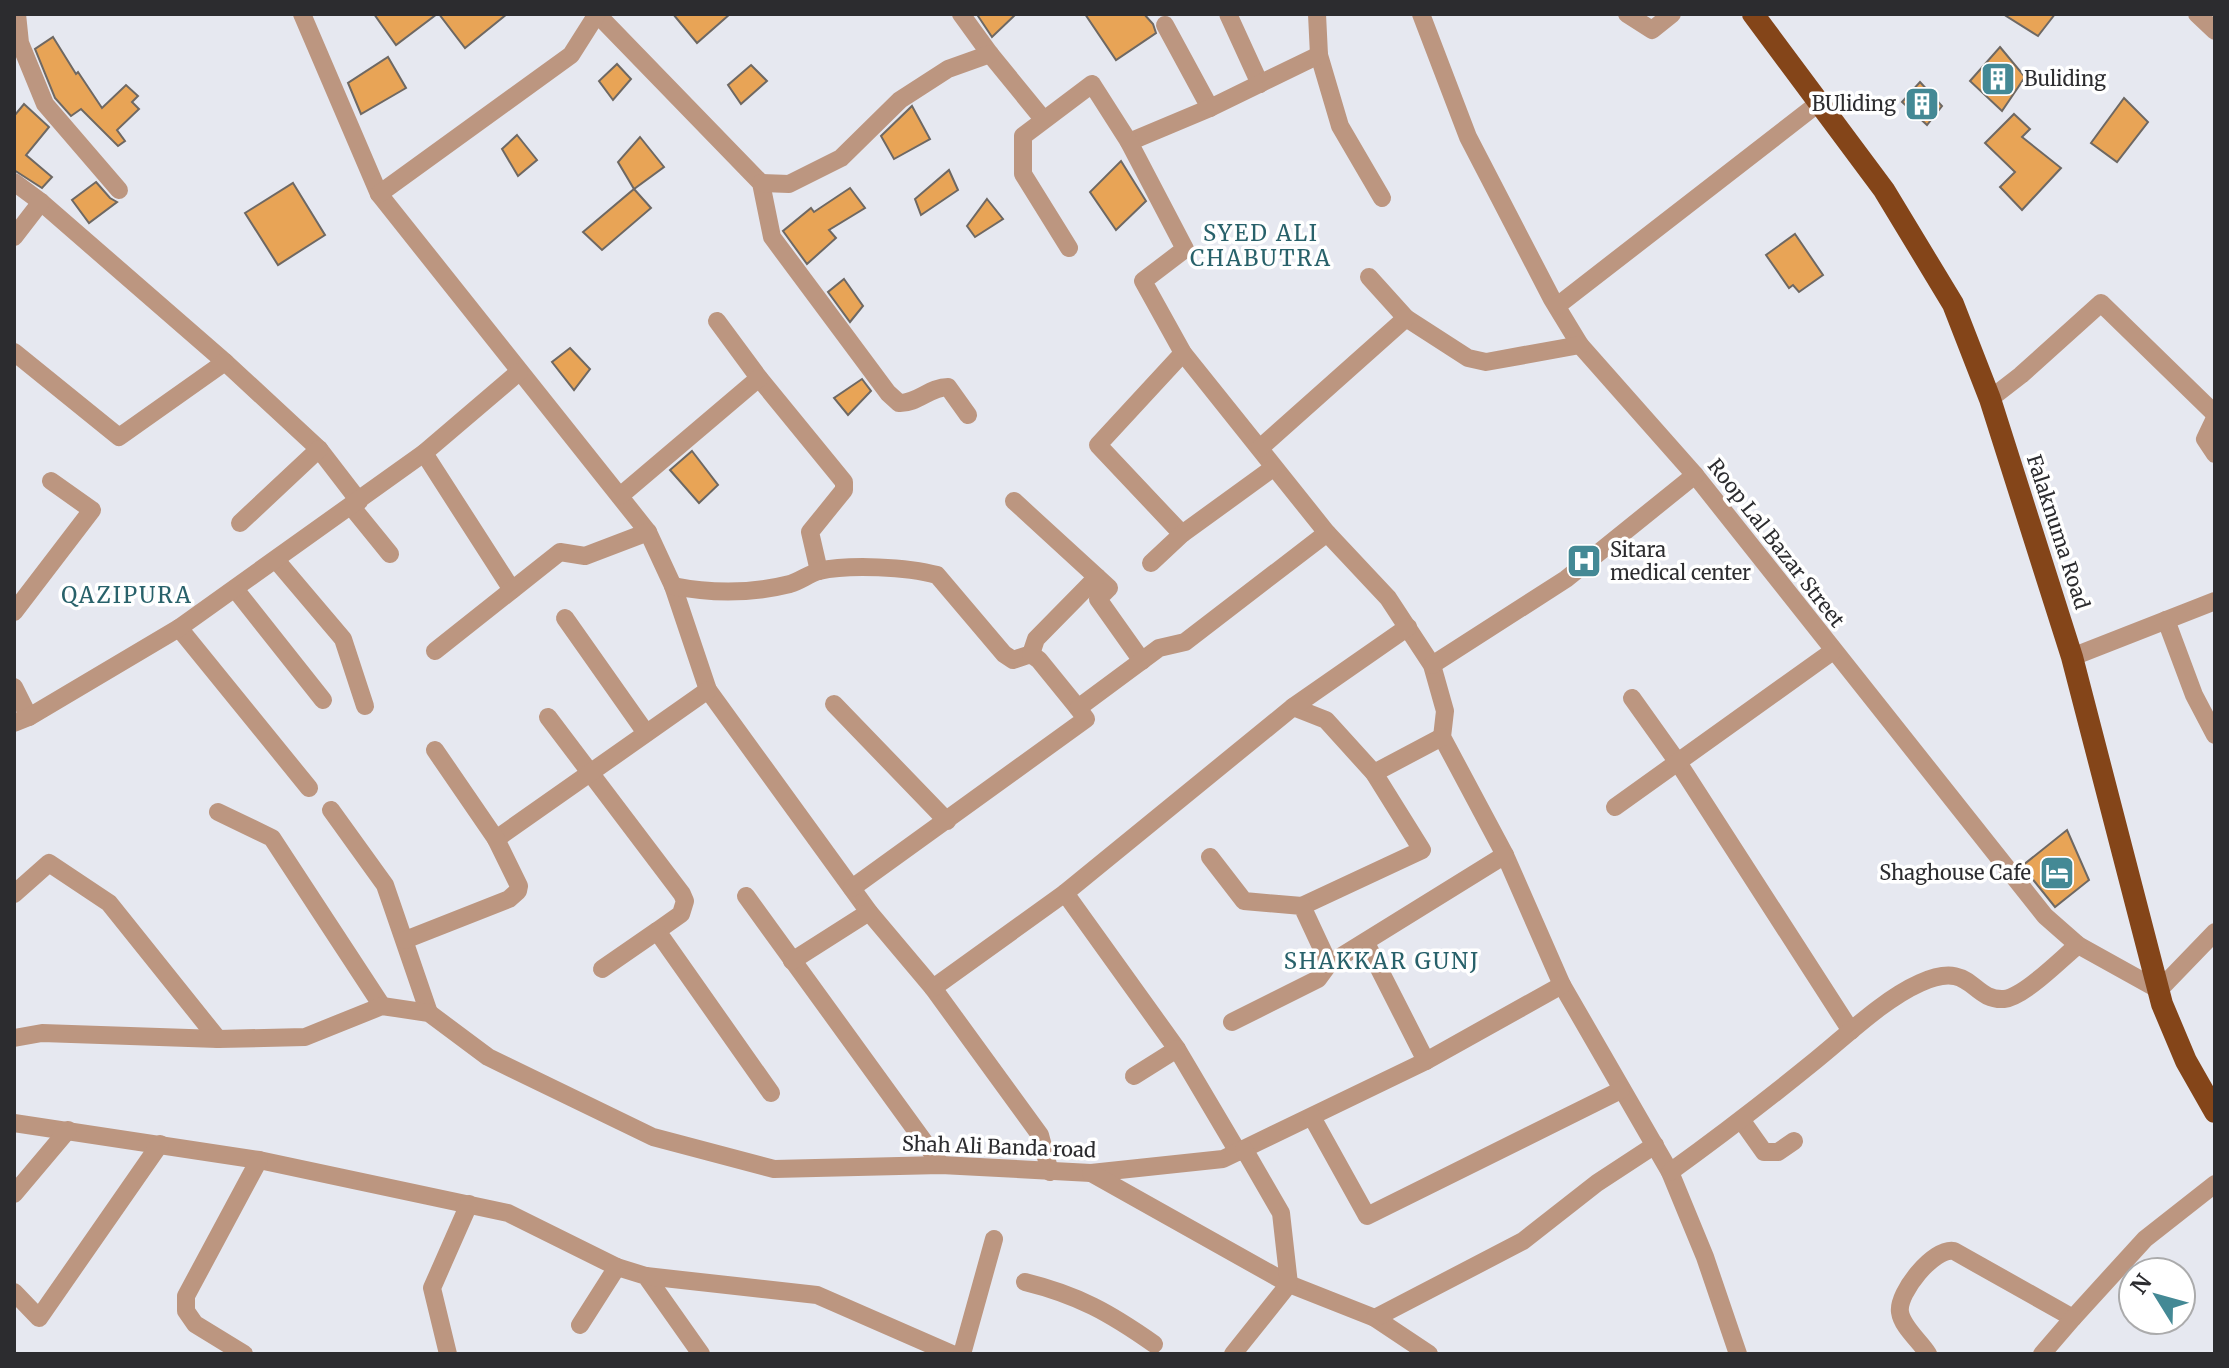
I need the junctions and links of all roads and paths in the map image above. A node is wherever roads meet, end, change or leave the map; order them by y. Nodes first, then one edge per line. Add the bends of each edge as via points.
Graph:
1 (17, 14) edge
2 (302, 14) edge
3 (597, 14) edge
4 (961, 14) edge
5 (1228, 14) edge
6 (1317, 14) edge
7 (1421, 14) edge
8 (1627, 14) edge
9 (1672, 14) edge
10 (1753, 14) edge
11 (2197, 14) edge
12 (1165, 25) dead end
13 (2215, 31) edge
14 (990, 54) junction
15 (1319, 55) junction
16 (1260, 84) junction
17 (1820, 102) junction
18 (1210, 108) junction
19 (1043, 119) junction
20 (1129, 142) junction
21 (14, 182) edge
22 (761, 183) junction
23 (119, 190) dead end
24 (379, 194) junction
25 (1382, 198) dead end
26 (41, 202) junction
27 (14, 237) edge
28 (1069, 248) dead end
29 (1369, 277) dead end
30 (1557, 306) junction
31 (1406, 318) junction
32 (717, 321) dead end
33 (1580, 345) junction
34 (14, 352) edge
35 (1183, 353) junction
36 (225, 362) junction
37 (519, 372) junction
38 (759, 378) junction
39 (1990, 399) junction
40 (968, 415) dead end
41 (2215, 416) edge
42 (1260, 448) junction
43 (319, 449) junction
44 (424, 453) junction
45 (2215, 454) edge
46 (1273, 468) junction
47 (1695, 475) junction
48 (51, 481) dead end
49 (620, 496) junction
50 (1014, 501) dead end
51 (355, 504) junction
52 (240, 523) dead end
53 (648, 532) junction
54 (1327, 533) junction
55 (1182, 534) junction
56 (390, 554) dead end
57 (276, 560) junction
58 (1151, 563) dead end
59 (819, 571) junction
60 (1097, 577) junction
61 (673, 586) junction
62 (235, 589) junction
63 (512, 590) junction
64 (18, 601) edge
65 (2215, 601) edge
66 (565, 618) dead end
67 (2166, 620) junction
68 (1408, 627) junction
69 (179, 628) junction
70 (435, 651) dead end
71 (1833, 651) junction
72 (1031, 654) junction
73 (2072, 657) junction
74 (1142, 661) junction
75 (1432, 665) junction
76 (14, 687) edge
77 (708, 690) junction
78 (1632, 698) dead end
79 (323, 700) dead end
80 (834, 704) dead end
81 (365, 706) dead end
82 (1293, 707) junction
83 (1078, 708) junction
84 (548, 717) dead end
85 (22, 720) edge
86 (646, 733) junction
87 (2215, 735) edge
88 (1442, 737) junction
89 (435, 750) dead end
90 (1679, 764) junction
91 (591, 773) junction
92 (1374, 773) junction
93 (309, 788) dead end
94 (1615, 807) dead end
95 (331, 810) dead end
96 (218, 812) dead end
97 (947, 821) junction
98 (496, 839) junction
99 (1505, 855) junction
100 (1210, 857) dead end
101 (852, 888) junction
102 (1065, 893) junction
103 (14, 894) edge
104 (746, 896) dead end
105 (1302, 906) junction
106 (869, 912) junction
107 (657, 931) junction
108 (2215, 932) edge
109 (405, 940) junction
110 (1366, 943) junction
111 (2078, 945) junction
112 (792, 961) junction
113 (1329, 964) junction
114 (602, 969) dead end
115 (1562, 985) junction
116 (933, 988) junction
117 (2159, 990) junction
118 (382, 1006) junction
119 (429, 1013) junction
120 (1232, 1022) dead end
121 (1851, 1031) junction
122 (14, 1038) edge
123 (218, 1039) junction
124 (1177, 1049) junction
125 (1426, 1061) junction
126 (1134, 1076) dead end
127 (1621, 1090) junction
128 (771, 1093) dead end
129 (2215, 1112) edge
130 (1312, 1117) junction
131 (1742, 1121) junction
132 (14, 1123) edge
133 (68, 1130) junction
134 (1794, 1141) dead end
135 (160, 1144) junction
136 (1655, 1145) junction
137 (1241, 1151) junction
138 (259, 1160) junction
139 (941, 1165) junction
140 (1050, 1172) junction
141 (1670, 1172) junction
142 (1091, 1173) junction
143 (2215, 1184) edge
144 (14, 1194) edge
145 (469, 1204) junction
146 (994, 1239) dead end
147 (617, 1267) junction
148 (646, 1276) junction
149 (1025, 1282) dead end
150 (1289, 1284) junction
151 (14, 1292) edge
152 (1375, 1318) junction
153 (2073, 1318) junction
154 (580, 1325) dead end
155 (1157, 1351) edge
156 (244, 1354) edge
157 (448, 1354) edge
158 (701, 1354) edge
159 (952, 1354) edge
160 (962, 1354) edge
161 (1233, 1354) edge
162 (1429, 1354) edge
163 (1738, 1354) edge
164 (1928, 1354) edge
165 (2042, 1354) edge

1 - 23 street via 20,43 45,104
2 - 24 street
3 - 22 street
3 - 24 street via 571,55
4 - 14 street
5 - 16 street
6 - 15 street
7 - 30 street, Roop Lal Bazar Street via 1468,137
8 - 9 street via 1652,30
10 - 17 highway, Falaknuma Road
11 - 13 street
12 - 18 street
14 - 19 street
14 - 22 street via 948,69 900,100 841,158 789,184
15 - 16 street
15 - 25 street via 1340,126
16 - 18 street
17 - 30 street
17 - 39 highway, Falaknuma Road via 1884,190 1953,304
18 - 20 street
19 - 20 street via 1092,84
19 - 28 street via 1023,136 1023,174
20 - 35 street via 1185,249 1143,281
21 - 26 street
22 - 40 street via 772,237 888,393 899,403 911,403 948,387
24 - 37 street
26 - 27 street
26 - 36 street
29 - 31 street
30 - 33 street, Roop Lal Bazar Street
31 - 33 street via 1468,358 1486,362
31 - 42 street
32 - 38 street
33 - 47 street, Roop Lal Bazar Street
34 - 36 street via 119,437
35 - 42 street
35 - 55 street via 1098,445
36 - 43 street
37 - 44 street
37 - 49 street
38 - 49 street
38 - 59 street via 845,484 810,532
39 - 41 street via 2101,303
39 - 73 highway, Falaknuma Road
41 - 45 street via 2205,439
42 - 46 street
43 - 51 street
43 - 52 street
44 - 51 street
44 - 63 street
46 - 54 street
46 - 55 street
47 - 71 street, Roop Lal Bazar Street
47 - 75 street via 1566,579
48 - 64 street via 92,510
49 - 53 street
50 - 60 street
51 - 56 street
51 - 57 street
53 - 61 street
53 - 63 street via 585,556 560,552
54 - 68 street
54 - 74 street via 1185,642 1159,648
55 - 58 street
57 - 62 street
57 - 81 street via 343,639
59 - 61 street via 795,583 747,592
59 - 72 street via 872,567 937,575 1004,654 1013,660
60 - 72 street via 1036,639
60 - 74 street via 1109,588 1098,599
61 - 77 street
62 - 69 street
62 - 79 street
63 - 70 street
65 - 67 street
66 - 86 street
67 - 73 street
67 - 87 street
68 - 75 street
68 - 82 street
69 - 85 street
69 - 93 street
71 - 90 street
71 - 111 street, Roop Lal Bazar Street via 2045,916
72 - 83 street
73 - 117 highway, Falaknuma Road
74 - 83 street
75 - 88 street via 1445,711
76 - 85 street
77 - 86 street
77 - 101 street
78 - 90 street
80 - 97 street
82 - 92 street via 1326,720
82 - 102 street
83 - 97 street via 1086,719
84 - 91 street
86 - 91 street
88 - 92 street
88 - 99 street
89 - 98 street
90 - 94 street
90 - 121 street
91 - 98 street
91 - 107 street via 685,901 681,914
92 - 105 street via 1422,850
95 - 109 street via 385,885
96 - 118 street via 272,838
97 - 101 street
98 - 109 street via 518,880 515,895
99 - 110 street
99 - 115 street
100 - 105 street via 1244,901
101 - 106 street
102 - 116 street
102 - 124 street
103 - 123 street via 49,863 109,903
104 - 112 street
105 - 113 street
106 - 112 street
106 - 116 street
107 - 114 street
107 - 128 street
108 - 117 street
109 - 119 street
110 - 113 street
110 - 125 street
111 - 117 street, Roop Lal Bazar Street
111 - 121 street via 2019,994 1990,996 1961,976 1943,975 1904,992
112 - 139 street
113 - 120 street via 1318,979
115 - 125 street, Shah Ali Banda road
115 - 127 street
116 - 140 street via 1040,1135
117 - 129 highway, Falaknuma Road via 2186,1061
118 - 119 street
118 - 123 street via 305,1037
119 - 139 street, Shah Ali Banda road via 488,1057 653,1137 774,1169
121 - 131 street
122 - 123 street via 42,1033
124 - 126 street
124 - 137 street
125 - 130 street, Shah Ali Banda road
127 - 130 street via 1367,1216
127 - 136 street
130 - 137 street, Shah Ali Banda road
131 - 134 street via 1764,1152 1778,1152
131 - 141 street
132 - 133 street
133 - 135 street
133 - 144 street
135 - 138 street
135 - 151 street via 39,1318
136 - 141 street
136 - 152 street via 1523,1241
137 - 142 street, Shah Ali Banda road via 1223,1159
137 - 150 street via 1281,1213
138 - 145 street
138 - 156 street via 186,1296 186,1311 195,1324
139 - 140 street, Shah Ali Banda road
140 - 142 street, Shah Ali Banda road
141 - 163 street
142 - 150 street
143 - 153 street via 2145,1239
145 - 147 street via 508,1213
145 - 157 street via 432,1288
146 - 160 street
147 - 148 street
147 - 154 street
148 - 158 street
148 - 159 street via 817,1295
149 - 155 street via 1111,1314
150 - 152 street
150 - 161 street
152 - 162 street
153 - 164 street via 1948,1250 1924,1267 1900,1306 1902,1320
153 - 165 street

